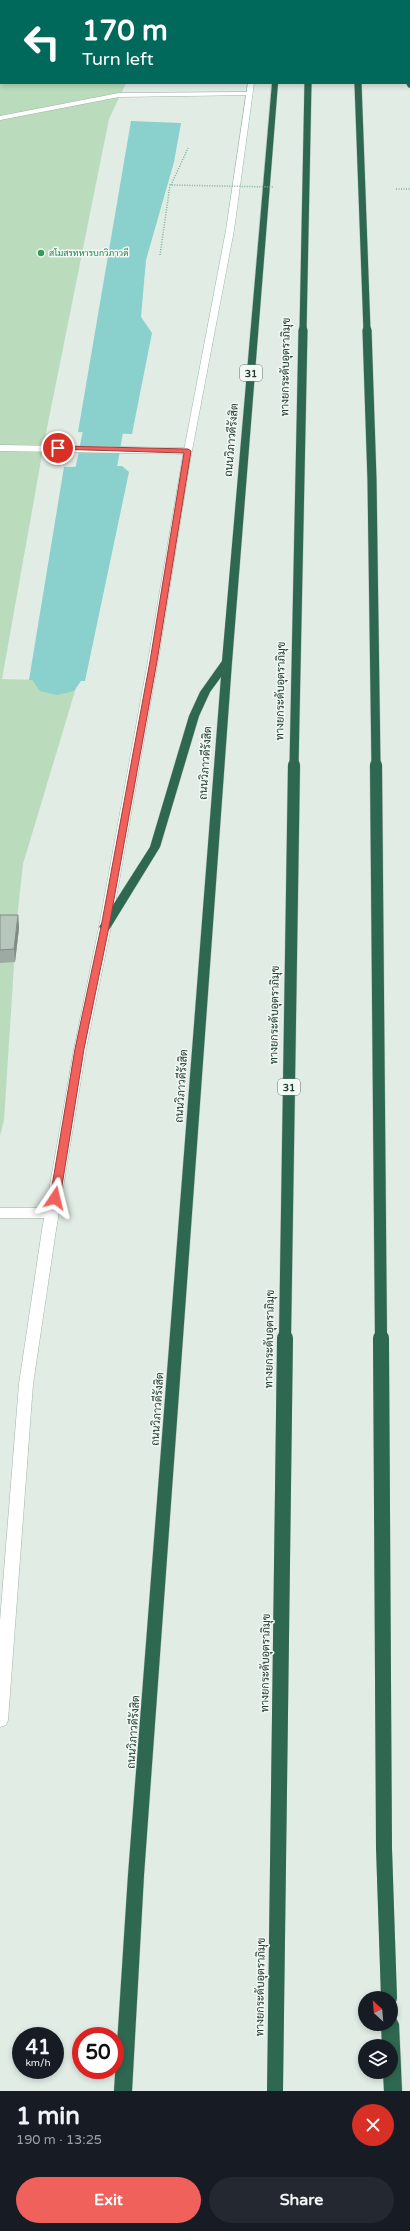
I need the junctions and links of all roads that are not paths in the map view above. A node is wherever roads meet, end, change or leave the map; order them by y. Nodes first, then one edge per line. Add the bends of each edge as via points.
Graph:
1 (251, 84) edge
2 (275, 84) edge
3 (308, 84) edge
4 (358, 84) edge
5 (250, 94) junction
6 (0, 118) edge
7 (0, 448) edge
8 (188, 451) junction
9 (227, 662) junction
10 (105, 927) junction
11 (0, 1213) edge
12 (52, 1213) junction
13 (0, 1720) edge
14 (389, 1991) edge
15 (390, 2031) edge
16 (123, 2091) edge
17 (275, 2091) edge
18 (393, 2091) edge

1 - 5 main road
2 - 9 highway, ถนนวิภาวดีรังสิต / 31
3 - 17 highway, ทางยกระดับอุตราภิมุข / 31, bridge via 291,942
4 - 14 highway, bridge via 372,480 378,933 384,1840
5 - 6 main road via 119,95
5 - 8 main road via 230,230
7 - 8 main road
8 - 10 main road via 154,661
9 - 10 highway via 205,692 194,716 154,847
9 - 16 highway, ถนนวิภาวดีรังสิต / 31 via 136,1875
10 - 12 main road via 80,1049
11 - 12 main road
12 - 13 main road via 26,1384
15 - 18 highway

